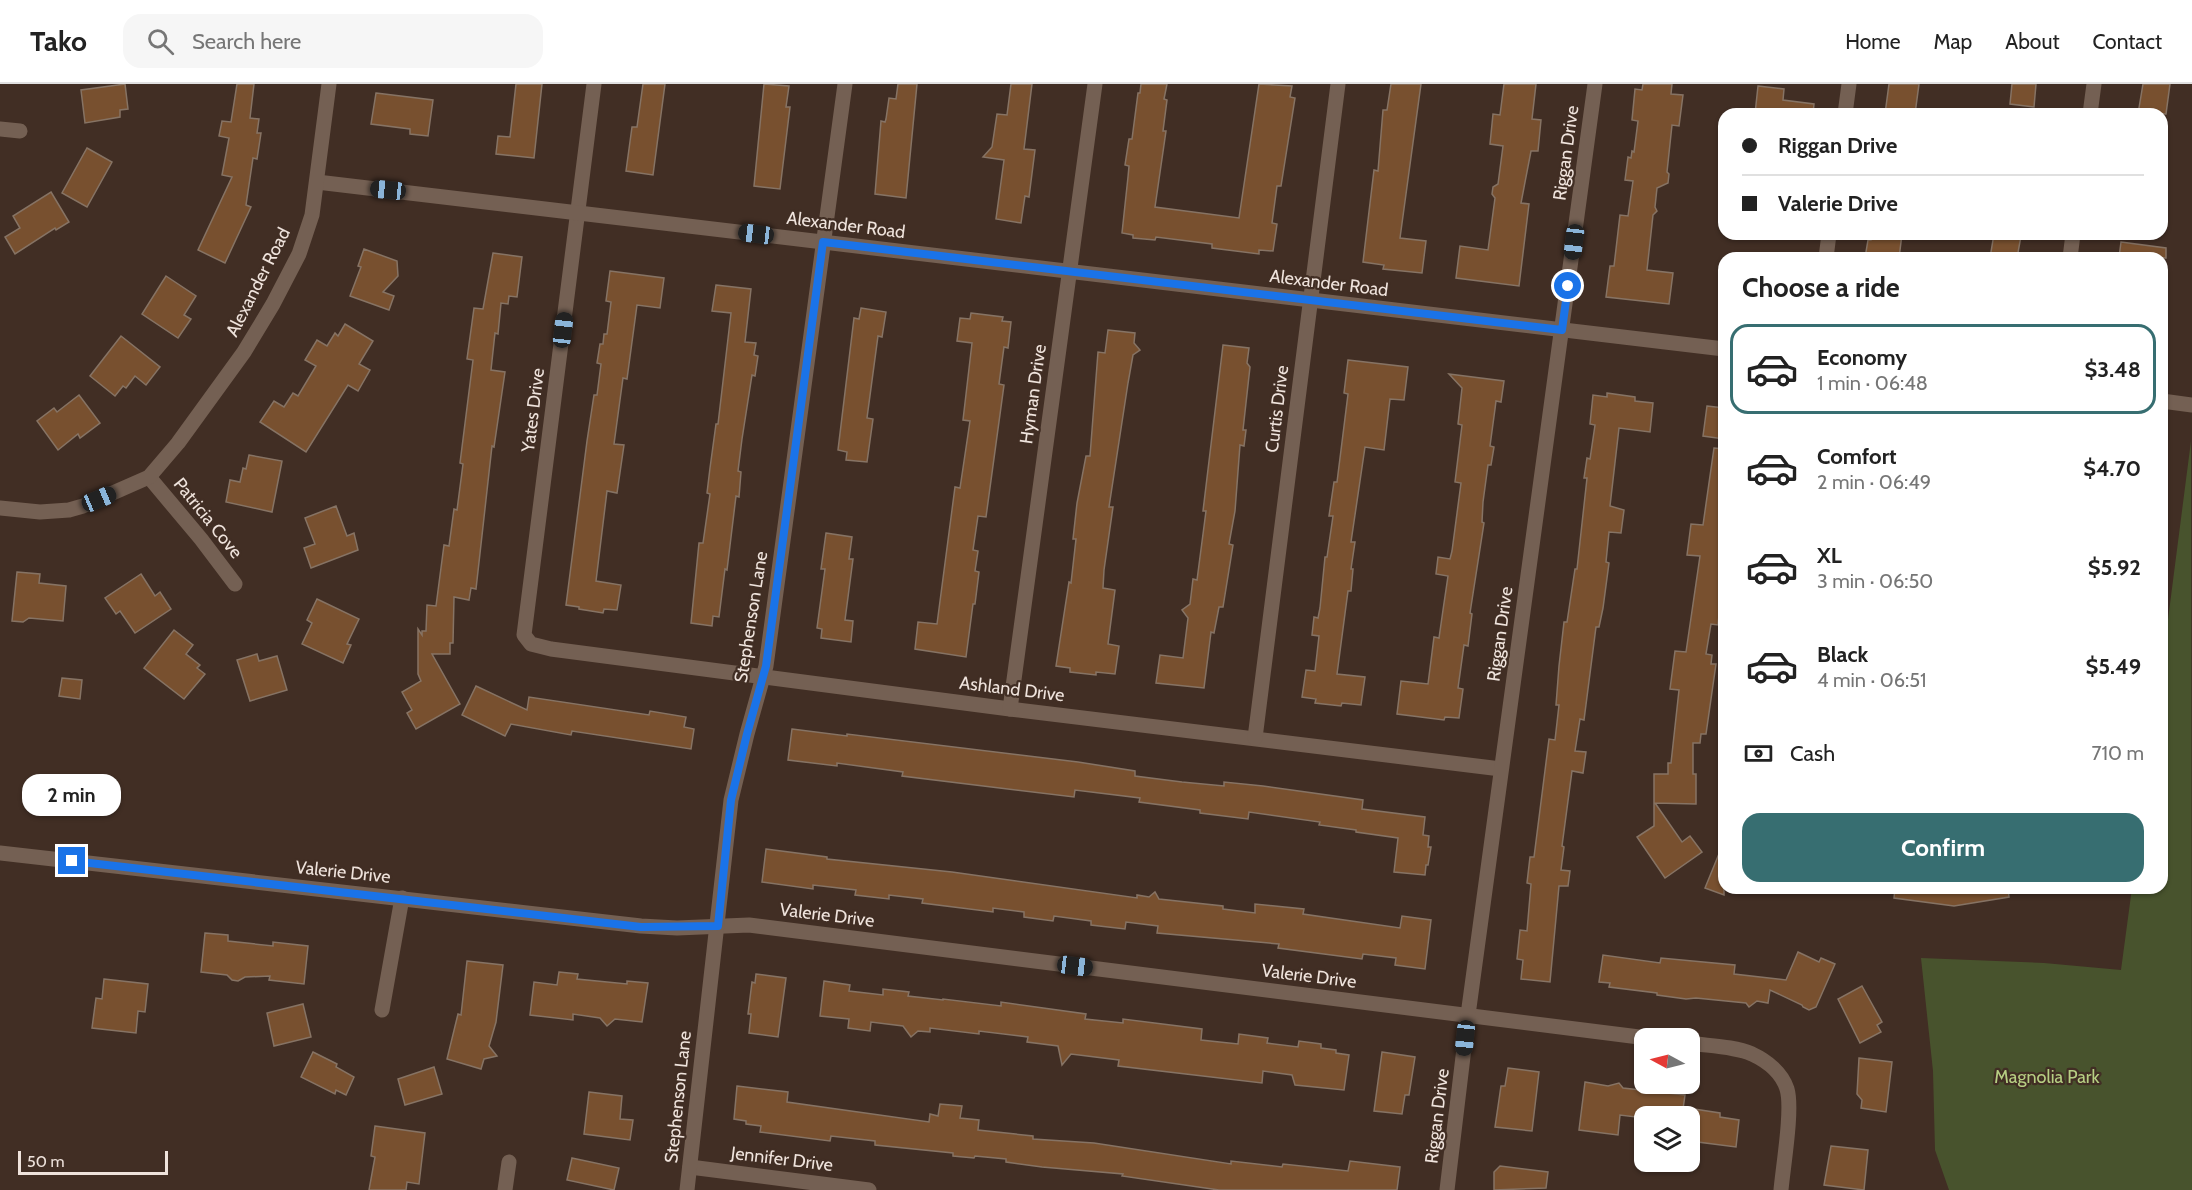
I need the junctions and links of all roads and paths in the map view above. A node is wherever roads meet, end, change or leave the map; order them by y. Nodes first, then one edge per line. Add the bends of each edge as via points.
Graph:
1 (329, 84) edge
2 (594, 84) edge
3 (844, 84) edge
4 (1095, 84) edge
5 (1338, 84) edge
6 (1595, 84) edge
7 (1849, 84) edge
8 (2094, 84) edge
9 (1846, 108) edge
10 (2091, 108) edge
11 (0, 129) edge
12 (20, 131) dead end
13 (317, 182) junction
14 (578, 213) junction
15 (823, 242) junction
16 (1070, 272) junction
17 (1311, 300) junction
18 (1562, 330) junction
19 (1718, 348) edge
20 (2168, 402) edge
21 (2192, 405) edge
22 (149, 477) junction
23 (0, 508) edge
24 (235, 584) dead end
25 (524, 634) joint
26 (764, 676) junction
27 (1010, 709) junction
28 (1255, 738) junction
29 (1501, 769) junction
30 (0, 853) edge
31 (402, 898) junction
32 (718, 926) junction
33 (382, 1010) dead end
34 (1468, 1015) junction
35 (1634, 1036) edge
36 (1700, 1045) edge
37 (509, 1162) dead end
38 (690, 1167) junction
39 (505, 1190) edge
40 (687, 1190) edge
41 (869, 1190) edge
42 (1447, 1190) edge
43 (1780, 1190) edge

1 - 13 street
2 - 14 street, Yates Drive
3 - 15 street, Stephenson Lane
4 - 16 street, Hyman Drive
5 - 17 street, Curtis Drive
6 - 18 street, Riggan Drive
7 - 9 street
8 - 10 street
11 - 12 street
13 - 14 street, Alexander Road
13 - 22 street, Alexander Road via 312,215 299,254 273,304 210,400
14 - 15 street, Alexander Road
14 - 25 street, Yates Drive
15 - 16 street, Alexander Road
15 - 26 street, Stephenson Lane
16 - 17 street, Alexander Road
16 - 27 street, Hyman Drive
17 - 18 street, Alexander Road
17 - 28 street, Curtis Drive
18 - 19 street, Alexander Road
18 - 29 street, Riggan Drive
20 - 21 street
22 - 23 street, Alexander Road via 69,510
22 - 24 street, Patricia Cove
25 - 26 street, Ashland Drive via 531,644 551,649
26 - 27 street, Ashland Drive
26 - 32 street, Stephenson Lane via 731,800
27 - 28 street, Ashland Drive
28 - 29 street, Ashland Drive
29 - 34 street, Riggan Drive
30 - 31 street, Valerie Drive
31 - 32 street, Valerie Drive via 641,927
31 - 33 street
32 - 34 street, Valerie Drive via 749,925
32 - 38 street, Stephenson Lane
34 - 35 street, Valerie Drive
34 - 42 street, Riggan Drive
36 - 43 street via 1751,1054 1777,1073 1788,1092
37 - 39 street
38 - 40 street, Stephenson Lane
38 - 41 street, Jennifer Drive

